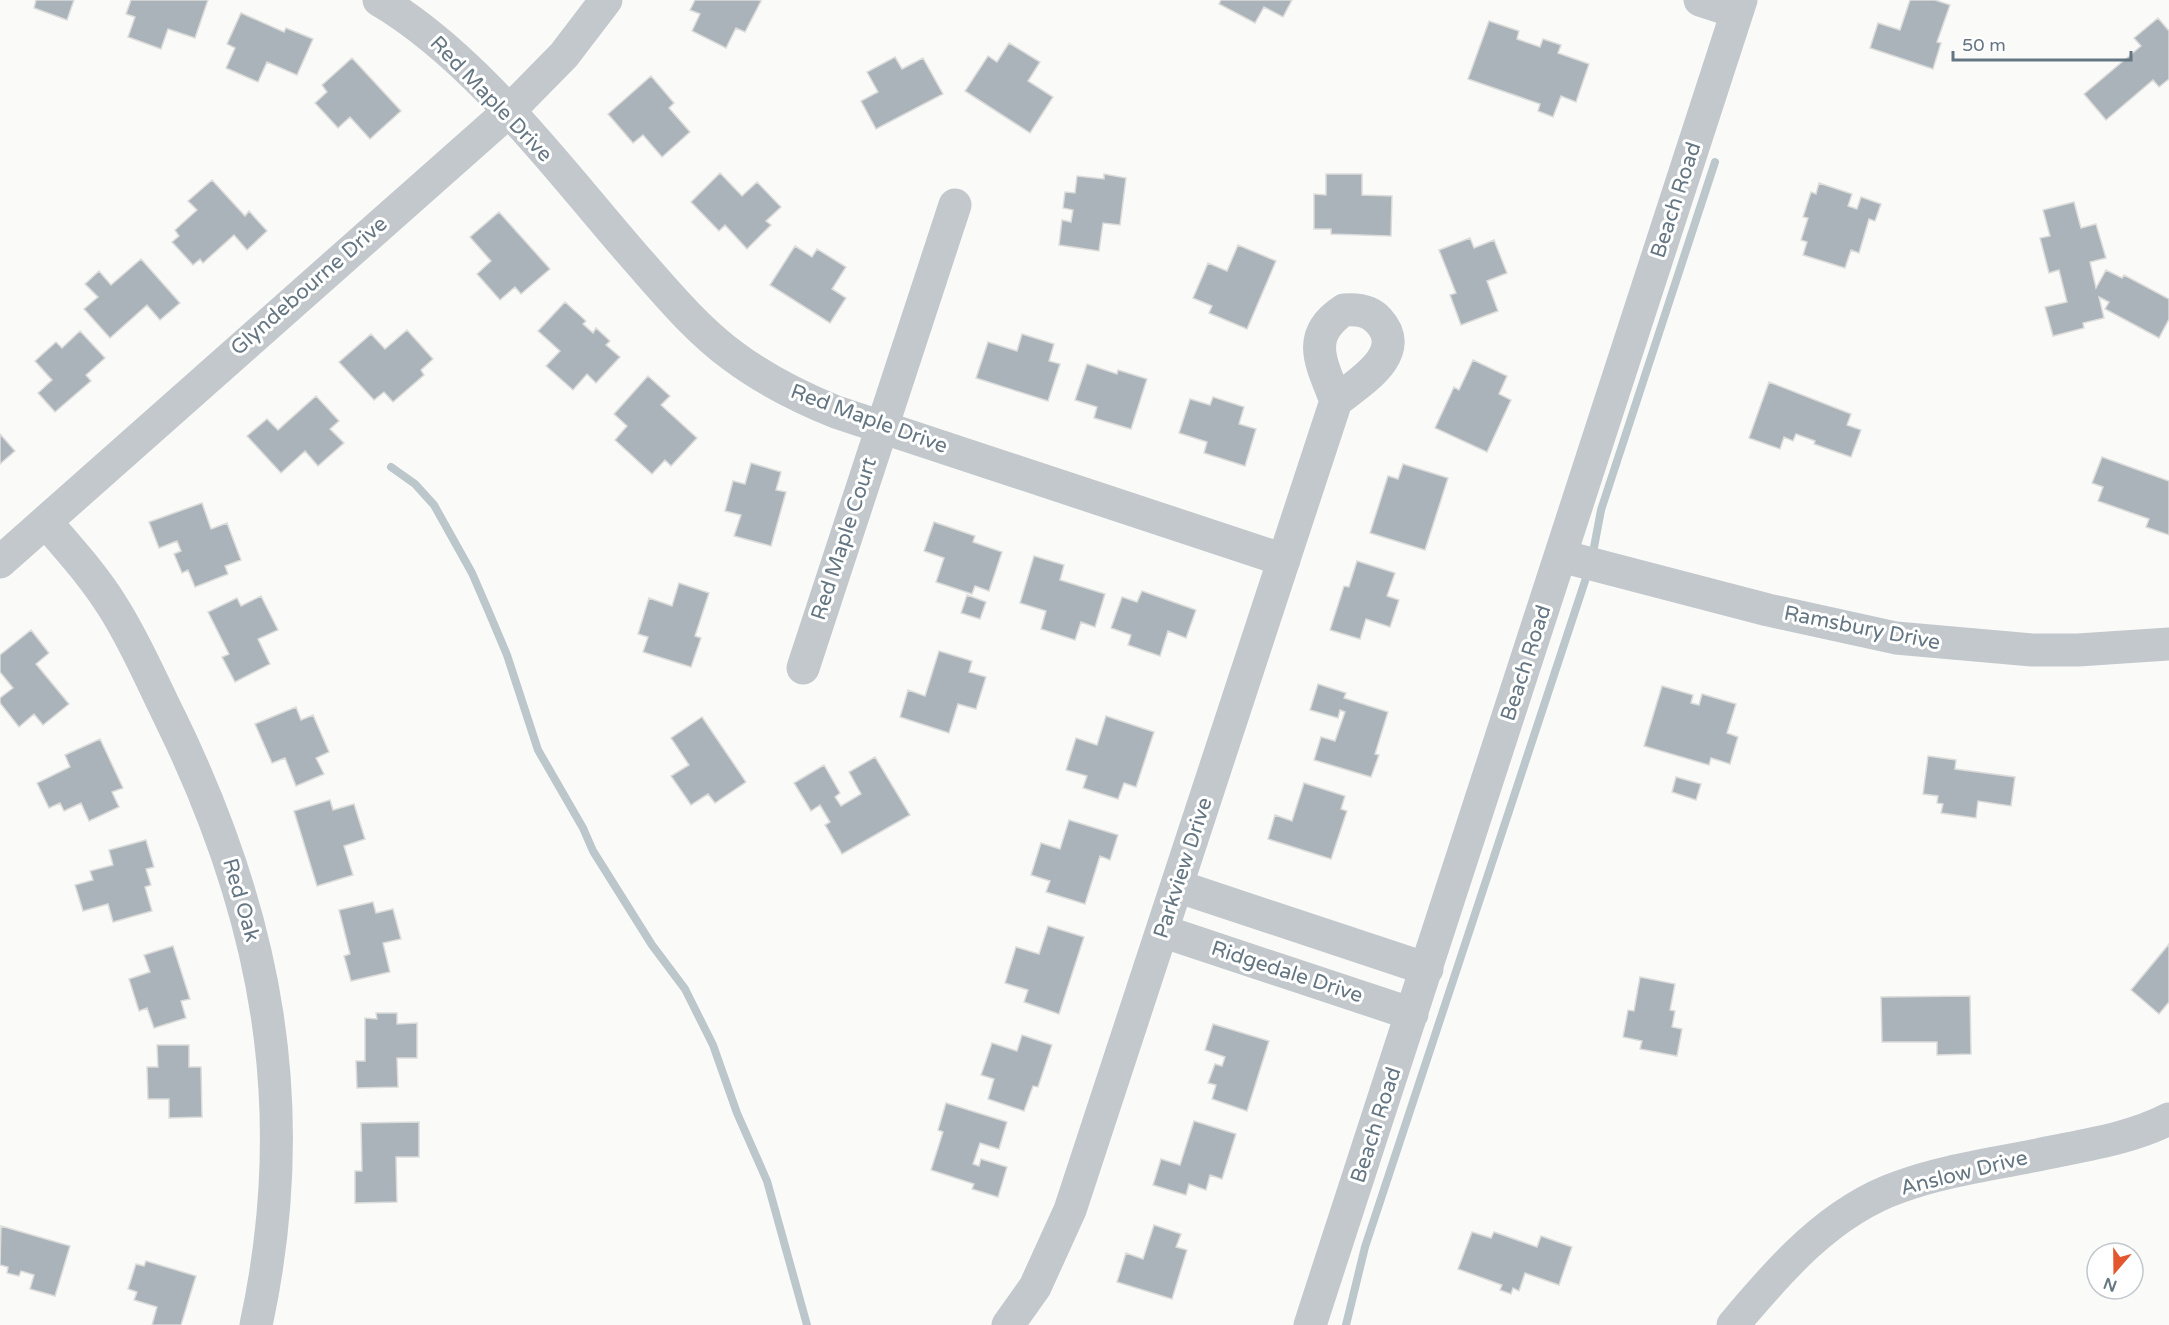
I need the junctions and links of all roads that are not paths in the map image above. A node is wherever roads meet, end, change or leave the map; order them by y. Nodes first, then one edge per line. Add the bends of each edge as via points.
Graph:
1 (379, 0) edge
2 (606, 0) edge
3 (1700, 0) edge
4 (1739, 6) edge
5 (508, 112) junction
6 (955, 205) dead end
7 (1336, 401) dead end
8 (881, 427) junction
9 (46, 522) junction
10 (1561, 556) junction
11 (1284, 560) junction
12 (0, 562) edge
13 (2169, 644) edge
14 (802, 668) dead end
15 (1177, 886) junction
16 (1162, 931) junction
17 (1427, 969) junction
18 (1412, 1014) junction
19 (2169, 1119) edge
20 (256, 1325) edge
21 (1008, 1325) edge
22 (1310, 1325) edge
23 (1733, 1325) edge

1 - 5 street, Red Maple Drive via 446,49
2 - 5 street, Glyndebourne Drive via 564,55
3 - 4 street
4 - 10 street, Beach Road
5 - 8 street, Red Maple Drive via 673,300 731,354 808,400
5 - 9 street, Glyndebourne Drive
6 - 8 street, Red Maple Court
7 - 11 street, Parkview Drive
8 - 11 street, Red Maple Drive
8 - 14 street, Red Maple Court
9 - 12 street, Glyndebourne Drive
9 - 20 street, Red Oak via 93,578 130,635 205,794 244,906 268,1007 277,1108 273,1217
10 - 13 street, Ramsbury Drive via 1768,610 1896,638 2032,650
10 - 17 street, Beach Road
11 - 15 street, Parkview Drive
15 - 16 street, Parkview Drive
15 - 17 street
16 - 18 street, Ridgedale Drive
16 - 21 street, Parkview Drive via 1060,1235 1035,1287
17 - 18 street, Beach Road
18 - 22 street, Beach Road
19 - 23 street, Anslow Drive via 2135,1133 1923,1179 1880,1196 1847,1213 1803,1248

